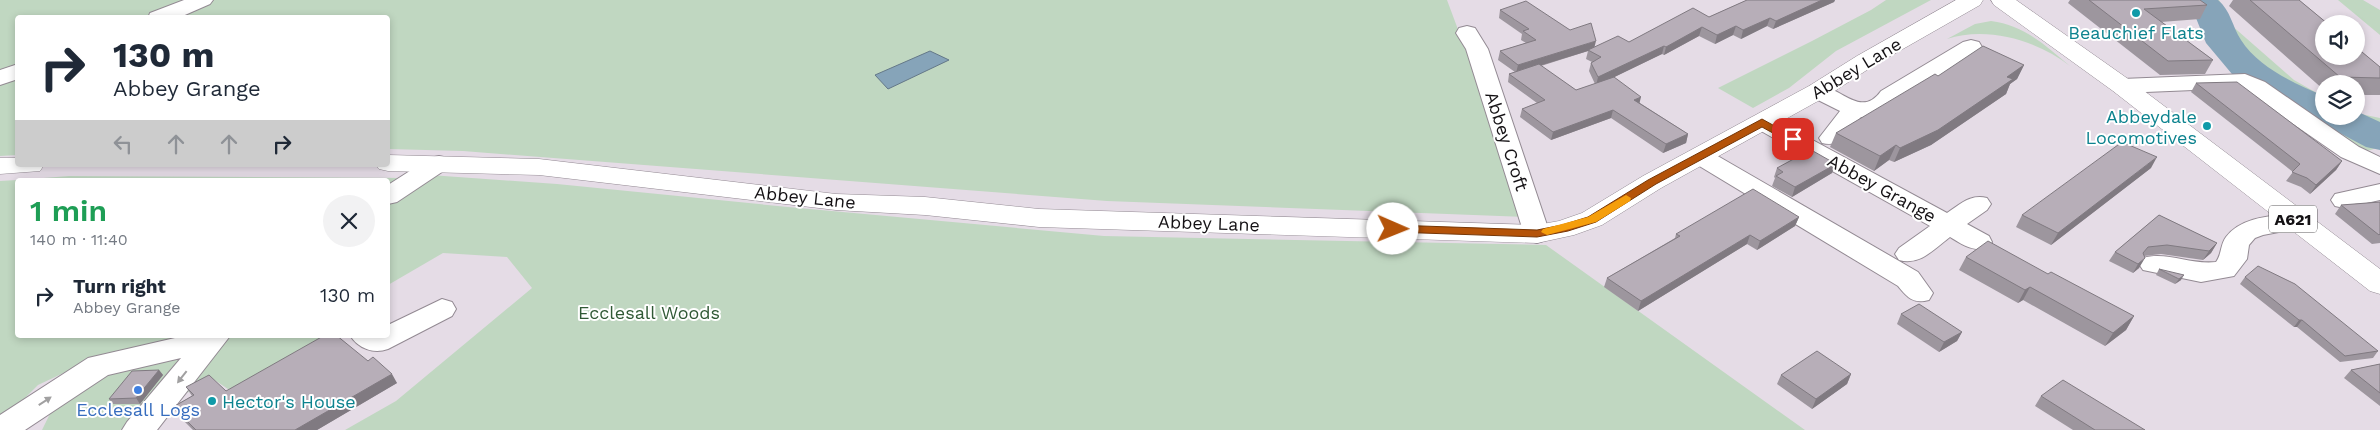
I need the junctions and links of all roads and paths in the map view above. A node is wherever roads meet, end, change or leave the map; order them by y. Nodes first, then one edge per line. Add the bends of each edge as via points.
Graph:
1 (203, 0) edge
2 (2002, 0) edge
3 (2027, 0) edge
4 (1963, 5) edge
5 (166, 15) edge
6 (2042, 28) junction
7 (1480, 43) dead end
8 (1971, 47) dead end
9 (15, 72) edge
10 (0, 78) edge
11 (2122, 86) junction
12 (1818, 91) junction
13 (1855, 109) junction
14 (1762, 122) junction
15 (1832, 138) dead end
16 (1700, 156) junction
17 (390, 163) edge
18 (439, 163) junction
19 (0, 166) edge
20 (15, 166) edge
21 (2380, 166) edge
22 (2380, 192) edge
23 (390, 195) edge
24 (2344, 200) dead end
25 (1978, 204) dead end
26 (2297, 221) junction
27 (1950, 226) junction
28 (1537, 234) junction
29 (1980, 242) dead end
30 (1909, 254) dead end
31 (2153, 264) dead end
32 (2380, 284) edge
33 (1919, 293) dead end
34 (442, 309) dead end
35 (390, 336) edge
36 (210, 338) edge
37 (213, 338) edge
38 (370, 338) edge
39 (386, 338) edge
40 (6, 430) edge
41 (138, 430) edge

1 - 5 street
2 - 6 main road, A621
3 - 11 main road, A621 via 2091,48
4 - 6 main road
4 - 12 main road, Abbey Lane
6 - 11 main road, A621
7 - 28 street, Abbey Croft
8 - 13 street via 1889,96 1882,107 1869,111
9 - 10 street
11 - 21 street via 2244,81 2350,152
11 - 26 main road, A621
12 - 13 street
12 - 14 main road, Abbey Lane
13 - 15 street
14 - 16 main road, Abbey Lane
14 - 27 street, Abbey Grange
16 - 28 main road, Abbey Lane via 1592,219
16 - 33 street via 1908,280
17 - 18 main road, Abbey Lane
18 - 23 street
18 - 28 main road, Abbey Lane via 539,167 836,202 925,206 1039,218
19 - 20 main road
22 - 24 street
25 - 27 street, Abbey Grange
26 - 31 street via 2257,227 2246,232 2236,242 2233,259 2224,270 2201,273
26 - 32 main road, A621
27 - 29 street, Abbey Grange
27 - 30 street
34 - 35 street
40 -> 36 street via 10,424 99,366
37 -> 41 street
38 - 39 street via 378,342

